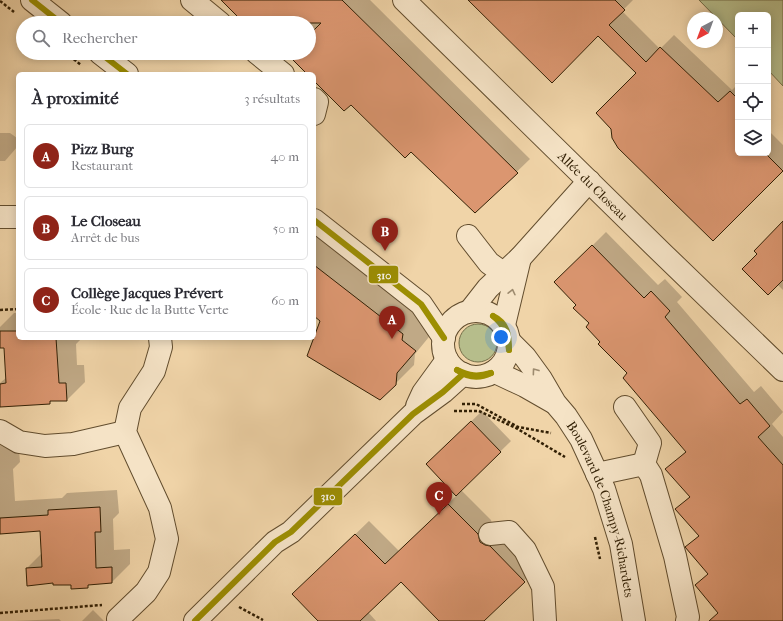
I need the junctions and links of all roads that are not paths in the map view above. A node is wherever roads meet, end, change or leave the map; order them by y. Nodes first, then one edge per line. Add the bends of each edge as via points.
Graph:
1 (32, 0) edge
2 (192, 0) edge
3 (404, 0) edge
4 (52, 16) edge
5 (211, 16) edge
6 (109, 60) edge
7 (266, 60) edge
8 (124, 72) edge
9 (281, 72) edge
10 (589, 181) junction
11 (16, 217) edge
12 (0, 218) edge
13 (316, 222) edge
14 (468, 236) dead end
15 (520, 258) junction
16 (503, 273) junction
17 (421, 304) junction
18 (465, 313) junction
19 (507, 334) junction
20 (444, 338) junction
21 (160, 340) edge
22 (455, 367) junction
23 (783, 370) edge
24 (495, 372) junction
25 (555, 403) junction
26 (625, 407) dead end
27 (0, 431) edge
28 (125, 432) junction
29 (644, 464) junction
30 (597, 474) junction
31 (291, 532) junction
32 (490, 534) dead end
33 (118, 618) road end
34 (195, 621) edge
35 (207, 621) edge
36 (545, 621) edge
37 (634, 621) edge
38 (687, 621) edge

1 - 4 street
2 - 5 street
3 - 10 street, Allée du Closeau
6 - 8 street
7 - 9 street
10 - 15 street
10 - 23 street, Allée du Closeau
11 - 12 street
13 - 17 street
14 - 16 street via 489,263
15 - 16 street
19 -> 15 street
16 - 18 street
17 - 18 street
17 - 20 street
18 - 19 street via 484,311 491,314
18 - 20 street via 449,324
19 - 24 street via 509,350 502,366
25 -> 19 street, Boulevard de Champy-Richardets via 541,379
20 - 22 street via 444,353
21 - 28 street via 154,371 130,408
22 - 24 street via 473,377
22 - 31 street via 436,397 413,414
24 - 25 street, Boulevard de Champy-Richardets
25 - 30 street, Boulevard de Champy-Richardets via 581,439
26 - 29 street via 650,443
27 - 28 street via 19,442 45,446 73,444
28 - 33 street via 160,508 167,539 159,572 146,592
29 - 30 street
29 - 38 street via 651,475 676,556
30 - 37 street, Boulevard de Champy-Richardets via 621,544
31 - 34 street via 275,542
31 - 35 street via 281,549
32 - 36 street via 509,532 525,550 543,587

